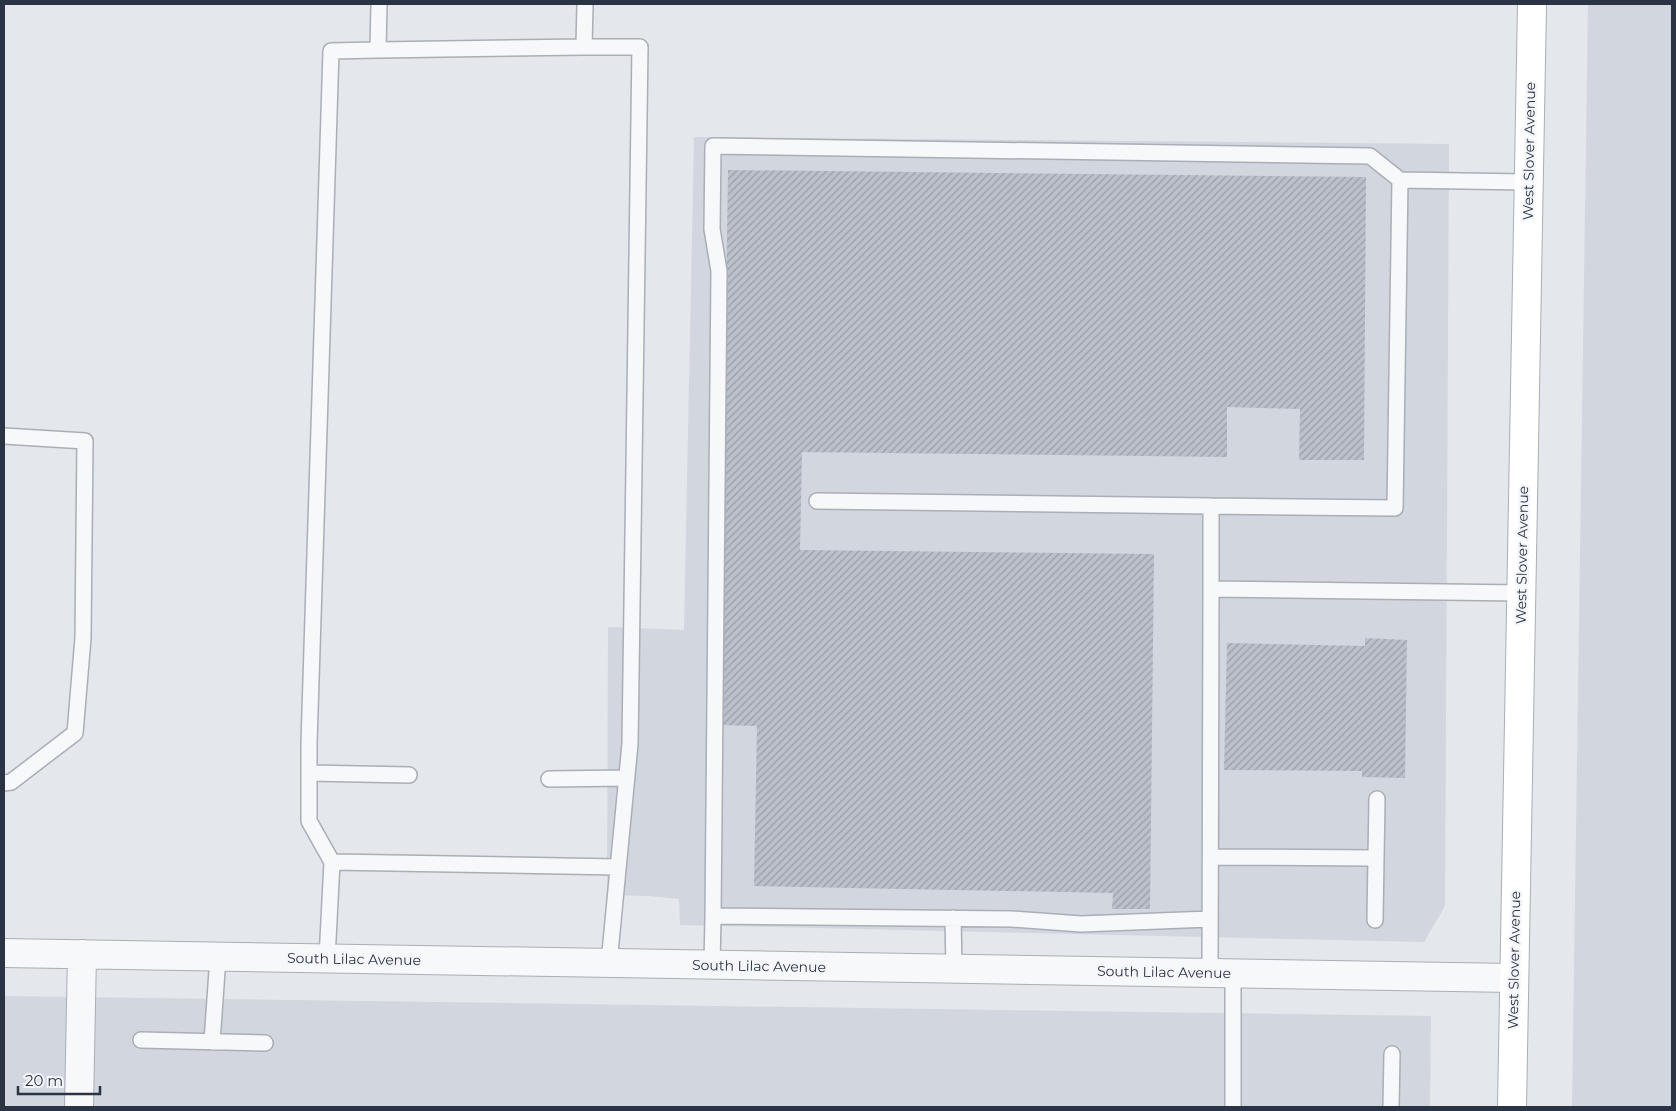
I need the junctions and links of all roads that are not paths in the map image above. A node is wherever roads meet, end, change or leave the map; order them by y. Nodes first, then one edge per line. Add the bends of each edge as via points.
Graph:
1 (380, 4) edge
2 (585, 4) edge
3 (1532, 4) edge
4 (584, 47) junction
5 (378, 50) junction
6 (1400, 180) junction
7 (1529, 182) junction
8 (4, 436) edge
9 (817, 501) dead end
10 (1211, 506) junction
11 (1211, 589) junction
12 (1521, 593) junction
13 (309, 773) junction
14 (408, 775) dead end
15 (626, 778) junction
16 (549, 779) dead end
17 (4, 783) edge
18 (1377, 799) dead end
19 (1211, 857) junction
20 (1376, 858) junction
21 (332, 862) junction
22 (618, 867) junction
23 (713, 916) junction
24 (953, 918) junction
25 (1210, 919) junction
26 (1375, 920) dead end
27 (4, 953) edge
28 (82, 954) junction
29 (218, 957) junction
30 (327, 958) junction
31 (609, 963) junction
32 (712, 965) junction
33 (954, 969) junction
34 (1221, 973) junction
35 (1514, 978) junction
36 (141, 1040) dead end
37 (212, 1042) junction
38 (265, 1043) dead end
39 (1392, 1054) dead end
40 (79, 1107) edge
41 (1233, 1107) edge
42 (1391, 1107) edge
43 (1512, 1107) edge

1 - 5 lane
2 - 4 lane
3 - 7 main road, West Slover Avenue
4 - 5 lane
4 - 15 lane via 640,47 630,744
5 - 13 lane via 332,51
6 - 7 lane
6 - 10 lane via 1395,508
6 - 23 lane via 1370,156 713,146 712,229 719,271
7 - 12 main road, West Slover Avenue
8 - 17 lane via 85,441 83,638 75,733 11,782
9 - 10 lane
10 - 11 lane
11 - 12 lane
11 - 19 lane
12 - 35 main road, West Slover Avenue
13 - 14 lane
13 - 21 lane via 309,821
15 - 16 lane
15 - 22 lane
18 - 20 lane
19 - 20 lane
19 - 25 lane
20 - 26 lane
21 - 22 lane
21 - 30 lane
22 - 31 lane
23 - 24 lane
23 - 32 lane
24 - 25 lane via 1081,924
24 - 33 lane
25 - 34 lane
27 - 28 street, South Lilac Avenue
28 - 29 street, South Lilac Avenue
28 - 40 street
29 - 30 street, South Lilac Avenue
29 - 37 lane
30 - 31 street, South Lilac Avenue
31 - 32 street, South Lilac Avenue
32 - 33 street, South Lilac Avenue
33 - 34 street, South Lilac Avenue
34 - 35 street, South Lilac Avenue
34 - 41 lane
35 - 43 main road, West Slover Avenue
36 - 37 lane
37 - 38 lane
39 - 42 lane

